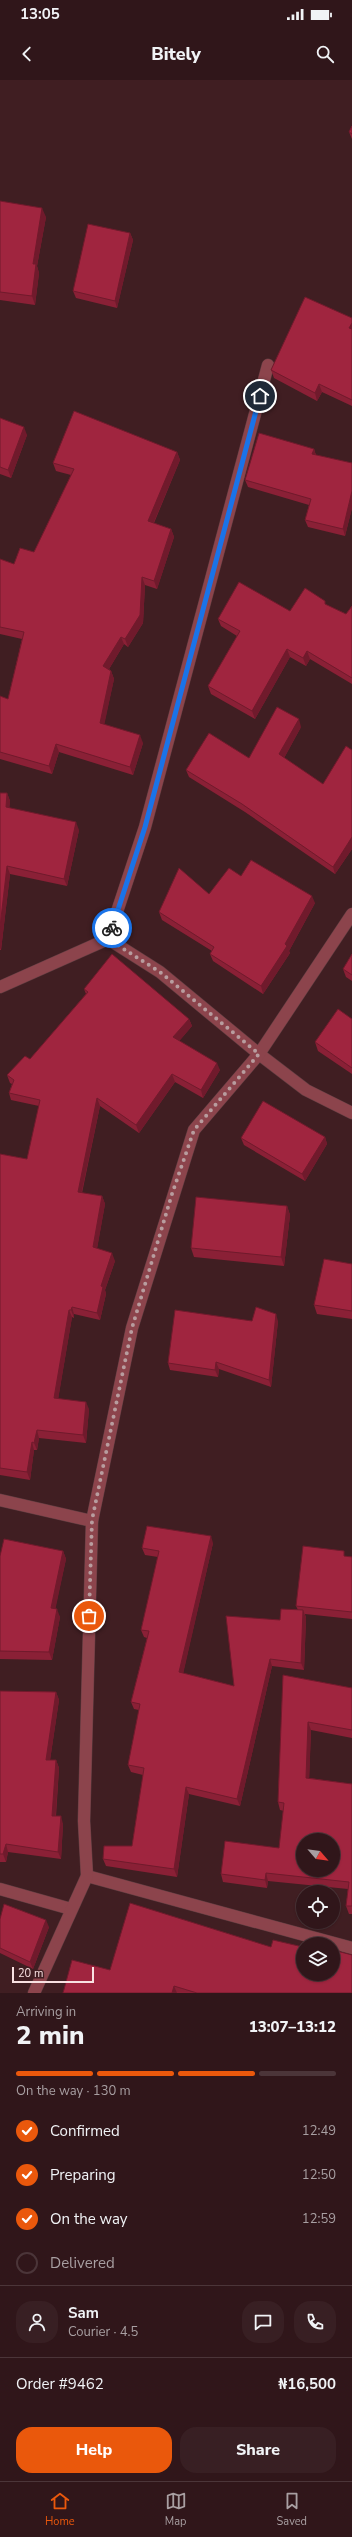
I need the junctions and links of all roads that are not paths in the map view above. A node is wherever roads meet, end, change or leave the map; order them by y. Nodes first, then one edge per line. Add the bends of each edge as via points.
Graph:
1 (268, 365) dead end
2 (352, 914) edge
3 (108, 939) junction
4 (0, 987) edge
5 (259, 1054) junction
6 (352, 1113) edge
7 (0, 1500) edge
8 (92, 1520) junction
9 (87, 1876) junction
10 (0, 1889) edge
11 (71, 1909) junction
12 (352, 1948) edge
13 (34, 1993) edge

1 - 3 street via 145,827
2 - 5 street
3 - 4 street
3 - 5 street via 160,972
5 - 6 street via 306,1090
5 - 8 street via 194,1130 132,1328
7 - 8 street
8 - 9 street via 84,1821
9 - 11 street
9 - 12 street
10 - 11 street
11 - 13 street

